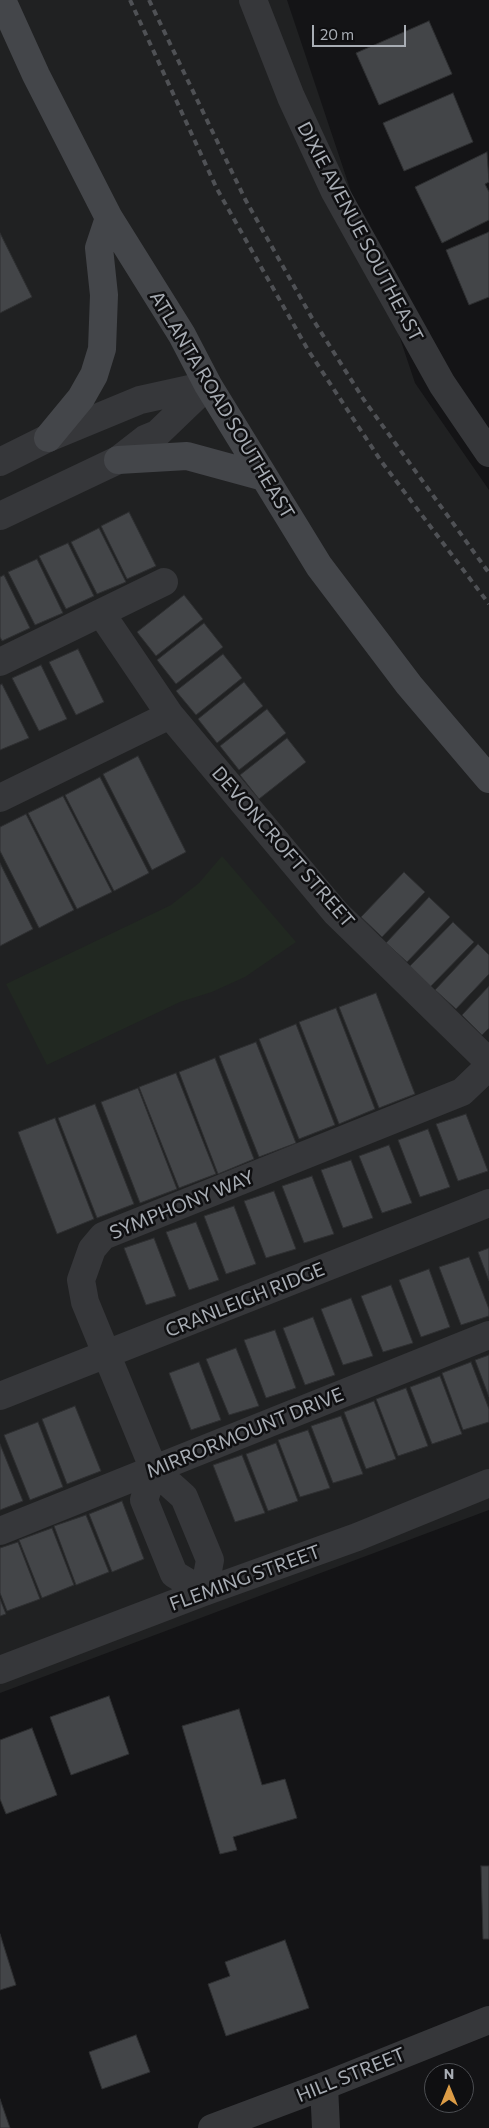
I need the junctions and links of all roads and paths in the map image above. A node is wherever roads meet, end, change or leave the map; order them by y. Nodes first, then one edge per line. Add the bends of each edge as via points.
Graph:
1 (2, 0) edge
2 (254, 0) edge
3 (108, 218) junction
4 (208, 385) junction
5 (48, 438) junction
6 (489, 453) edge
7 (118, 460) junction
8 (0, 462) edge
9 (264, 477) junction
10 (0, 516) edge
11 (164, 582) dead end
12 (101, 613) junction
13 (0, 662) edge
14 (170, 715) junction
15 (489, 779) edge
16 (0, 798) edge
17 (489, 1062) edge
18 (489, 1066) edge
19 (489, 1203) edge
20 (489, 1335) edge
21 (107, 1355) junction
22 (0, 1396) edge
23 (154, 1470) junction
24 (489, 1482) edge
25 (0, 1531) edge
26 (204, 1592) junction
27 (0, 1670) edge
28 (489, 2020) edge
29 (324, 2086) junction
30 (212, 2128) edge
31 (326, 2128) edge

1 - 3 main road, ATLANTA ROAD SOUTHEAST
2 - 6 street, DIXIE AVENUE SOUTHEAST via 291,97 336,192 442,384
3 - 4 main road, ATLANTA ROAD SOUTHEAST via 182,335
3 - 5 main road via 98,248 104,295 102,349 94,376 81,398
4 - 5 street via 140,400
4 - 7 street via 157,434 145,438
4 - 9 main road, ATLANTA ROAD SOUTHEAST
5 - 8 street
7 - 9 main road via 187,456
7 - 10 street
9 - 15 main road, ATLANTA ROAD SOUTHEAST via 318,566 409,685
11 - 12 street
12 - 13 street
12 - 14 street, DEVONCROFT STREET
14 - 16 street
14 - 17 street, DEVONCROFT STREET via 336,913
18 - 21 street, SYMPHONY WAY via 462,1092 103,1236 92,1249 81,1280 85,1302
19 - 21 street, CRANLEIGH RIDGE
20 - 23 street, MIRRORMOUNT DRIVE
21 - 22 street, CRANLEIGH RIDGE
21 - 23 street, SYMPHONY WAY
23 - 25 street, MIRRORMOUNT DRIVE
23 - 26 street, SYMPHONY WAY via 184,1497 210,1560
23 - 26 street via 144,1500 174,1574
24 - 26 street, FLEMING STREET via 357,1538
26 - 27 street, FLEMING STREET
28 - 29 street, HILL STREET
29 - 30 street, HILL STREET
29 - 31 street

